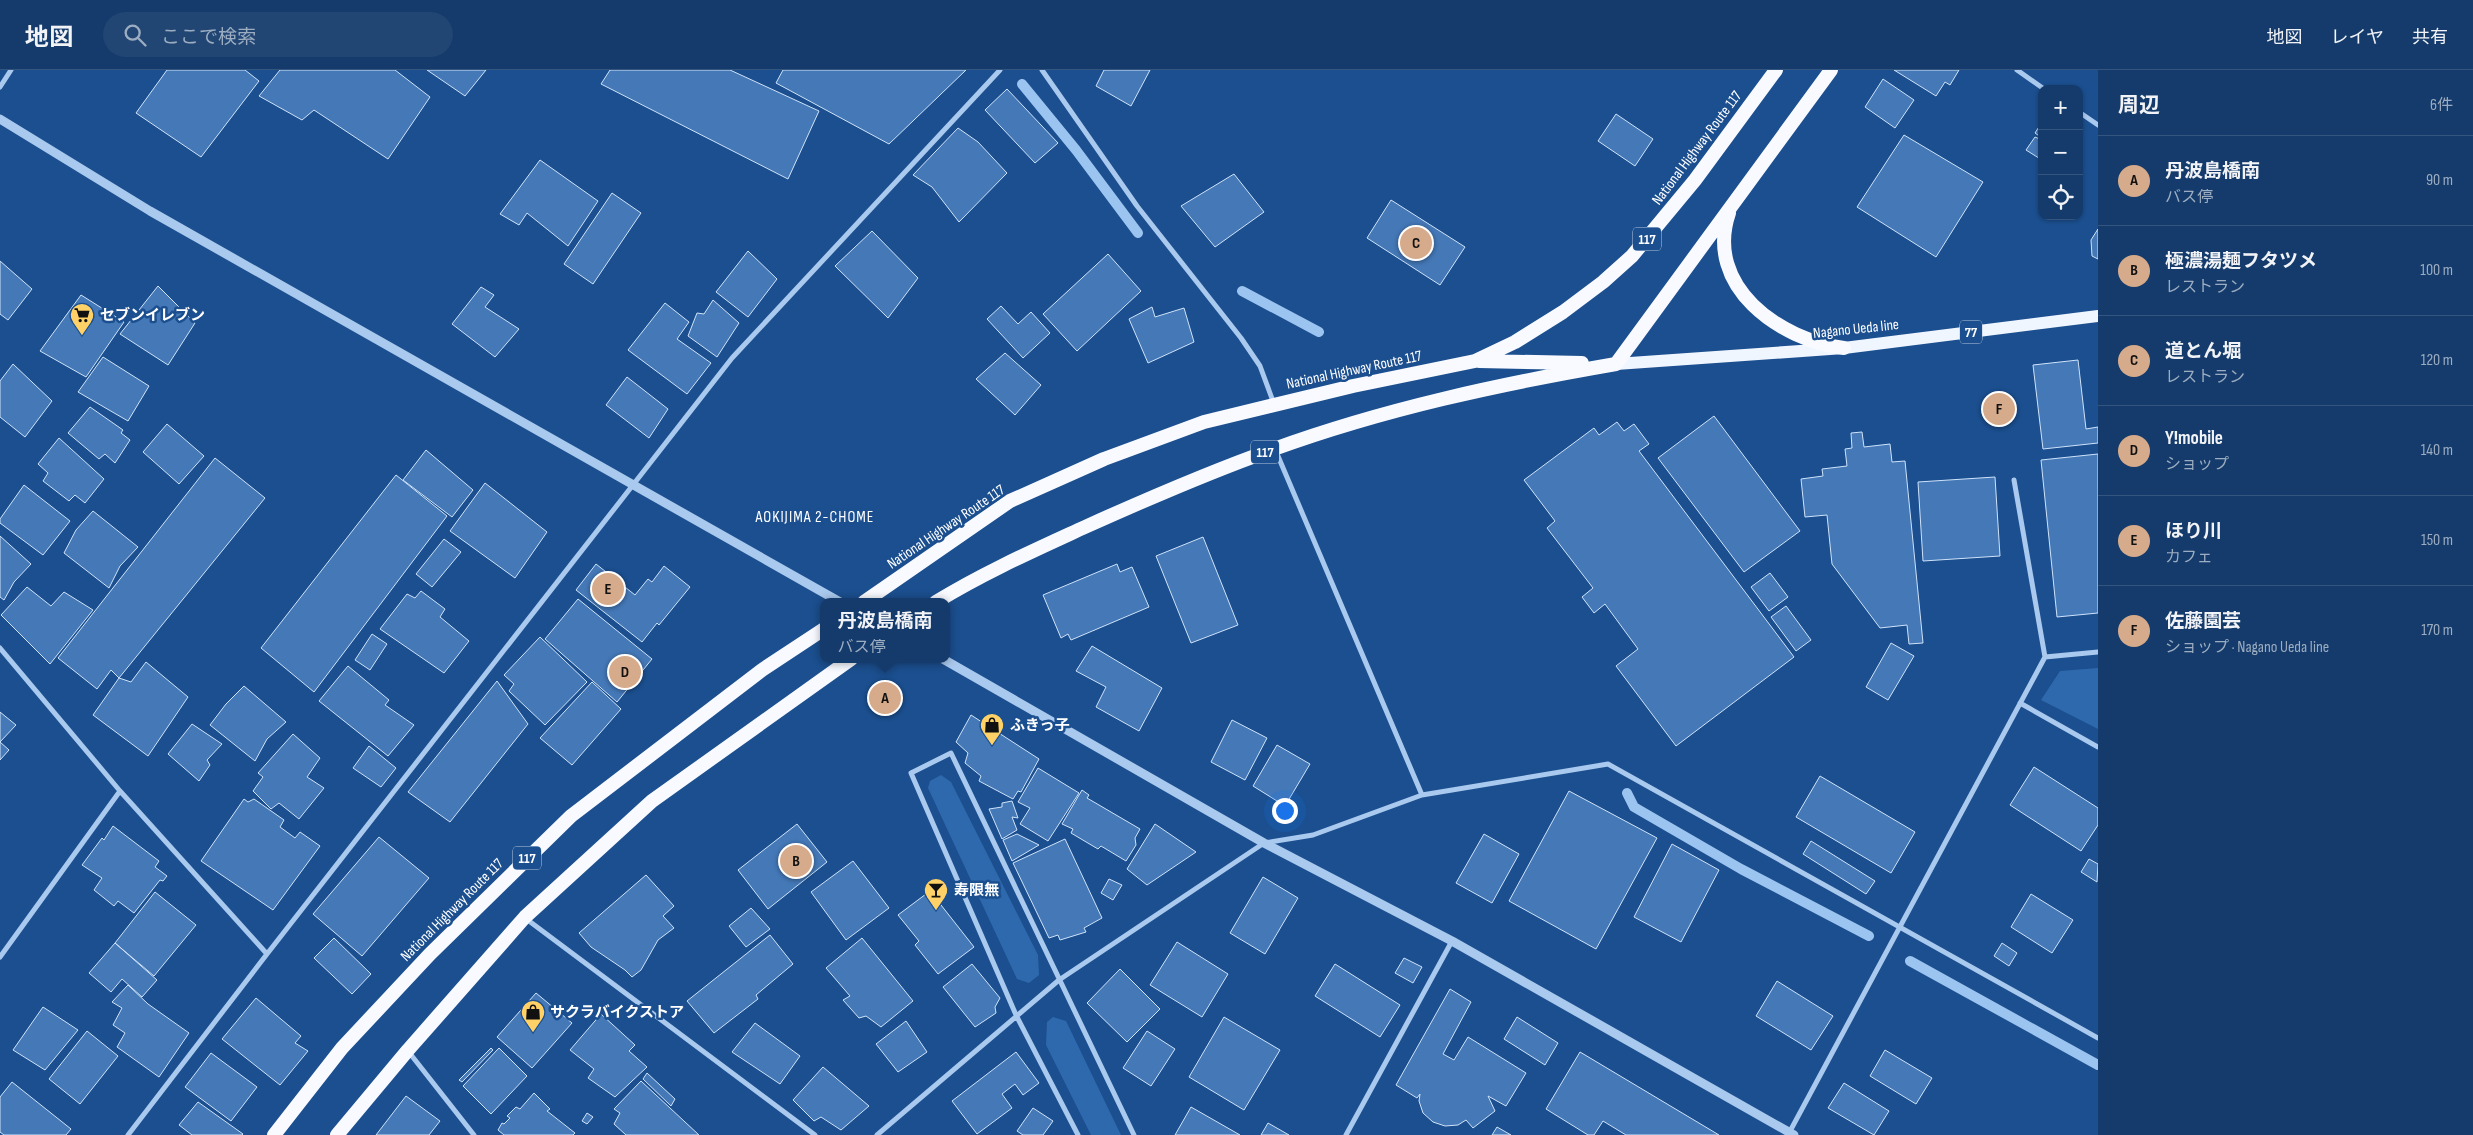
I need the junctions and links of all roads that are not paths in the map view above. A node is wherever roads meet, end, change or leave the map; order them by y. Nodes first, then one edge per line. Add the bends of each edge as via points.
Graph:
1 (10, 70) edge
2 (1000, 70) edge
3 (1042, 70) edge
4 (1776, 70) edge
5 (1831, 70) edge
6 (2016, 70) edge
7 (2038, 85) edge
8 (0, 87) edge
9 (2083, 115) edge
10 (0, 119) edge
11 (2098, 125) edge
12 (1732, 205) junction
13 (2098, 316) edge
14 (1844, 348) junction
15 (1476, 361) junction
16 (1616, 364) junction
17 (1274, 404) junction
18 (1275, 448) junction
19 (2014, 480) dead end
20 (634, 486) junction
21 (833, 598) edge
22 (870, 598) edge
23 (944, 598) edge
24 (820, 632) edge
25 (0, 648) edge
26 (2098, 652) edge
27 (2045, 657) junction
28 (845, 663) edge
29 (950, 663) edge
30 (2020, 703) junction
31 (2098, 747) edge
32 (120, 791) junction
33 (1422, 795) junction
34 (1264, 843) junction
35 (525, 918) junction
36 (1901, 928) junction
37 (1452, 941) junction
38 (267, 954) junction
39 (0, 957) edge
40 (1059, 980) junction
41 (1016, 1015) junction
42 (2098, 1038) edge
43 (408, 1050) junction
44 (1790, 1134) edge
45 (128, 1135) edge
46 (274, 1135) edge
47 (338, 1135) edge
48 (474, 1135) edge
49 (815, 1135) edge
50 (877, 1135) edge
51 (1078, 1135) edge
52 (1134, 1135) edge
53 (1346, 1135) edge

1 - 8 street
2 - 20 street via 732,358
3 - 17 street via 1137,206 1241,338 1260,366
4 - 15 highway, National Highway Route 117 / 117 via 1695,180 1632,256 1563,312 1515,342
5 - 12 highway
6 - 7 street
9 - 11 street
10 - 20 street via 150,211
12 - 14 highway via 1726,223 1725,255 1740,291 1768,318 1785,329 1820,345
12 - 16 highway
13 - 14 main road, Nagano Ueda line / 77
14 - 16 main road, Nagano Ueda line / 77
15 - 16 highway
15 - 17 highway, National Highway Route 117 / 117
16 - 18 highway, 117 via 1442,400 1369,418
17 - 22 highway, National Highway Route 117 / 117 via 1204,422 1104,459 1010,501
18 - 23 highway, 117 via 1174,487 1056,540
18 - 33 street
19 - 27 street
20 - 21 street
20 - 38 street
24 - 46 highway, National Highway Route 117 / 117 via 762,670 571,816 382,1004 342,1048
25 - 32 street
26 - 27 street
27 - 30 street
28 - 35 highway via 652,801
29 - 34 street
30 - 31 street
30 - 36 street
32 - 38 street
32 - 39 street
33 - 34 street via 1313,835
33 - 36 street via 1608,764
34 - 37 street
34 - 40 street
35 - 43 highway
35 - 49 street
36 - 42 street
36 - 44 street
37 - 44 street
37 - 53 street
38 - 45 street
40 - 41 street
40 - 41 street via 951,753 911,773
40 - 52 street
41 - 50 street
41 - 51 street
43 - 47 highway
43 - 48 street

